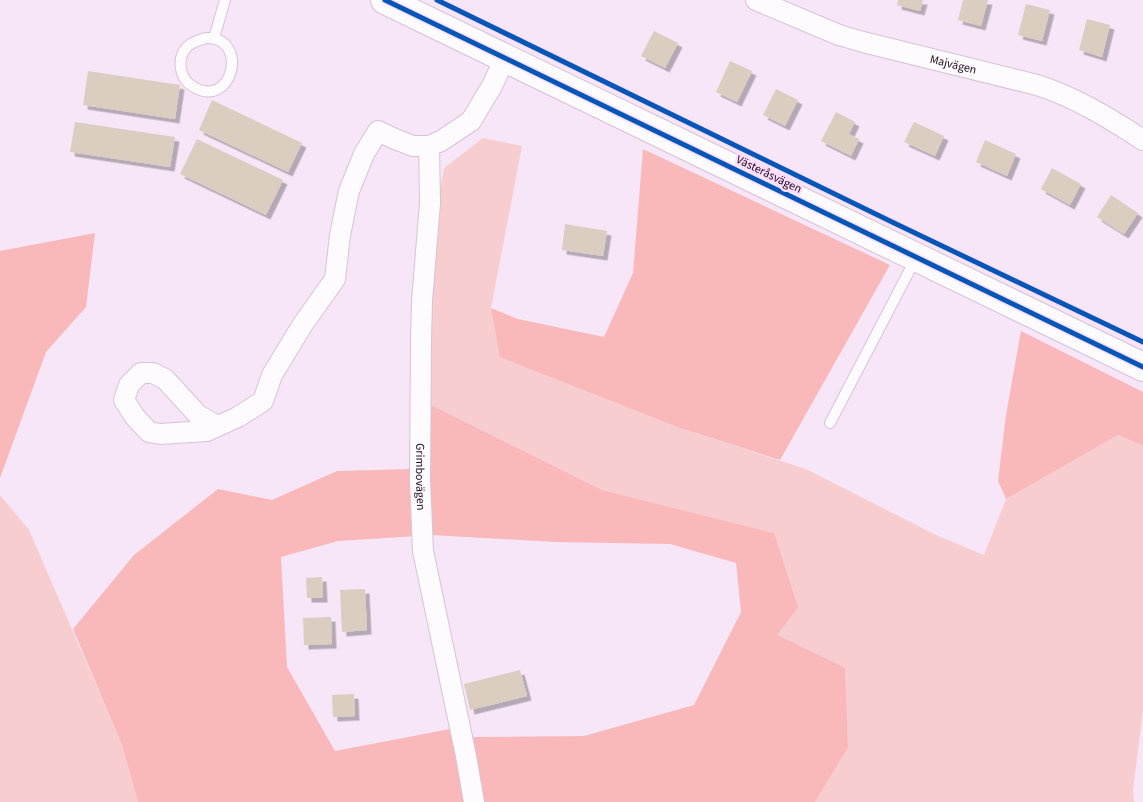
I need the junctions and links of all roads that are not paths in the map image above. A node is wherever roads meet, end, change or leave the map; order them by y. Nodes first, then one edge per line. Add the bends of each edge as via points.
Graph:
1 (225, 0) edge
2 (385, 0) edge
3 (756, 0) edge
4 (214, 38) junction
5 (505, 58) junction
6 (1143, 140) edge
7 (429, 146) junction
8 (917, 257) junction
9 (1143, 367) edge
10 (830, 423) dead end
11 (217, 426) dead end
12 (474, 802) edge

1 - 4 lane
2 - 5 street, Västeråsvägen
3 - 6 street, Majvägen via 839,35 1062,93
4 - 4 lane via 196,40 182,55 182,75 197,89 217,88 226,83 231,74 231,54
5 - 7 street via 471,121
5 - 8 street, Västeråsvägen
7 - 11 street via 413,146 378,131 364,154 349,191 335,279 272,375 263,401
7 - 12 street, Grimbovägen via 430,203 421,339 423,551
8 - 9 street, Västeråsvägen
8 - 10 lane

